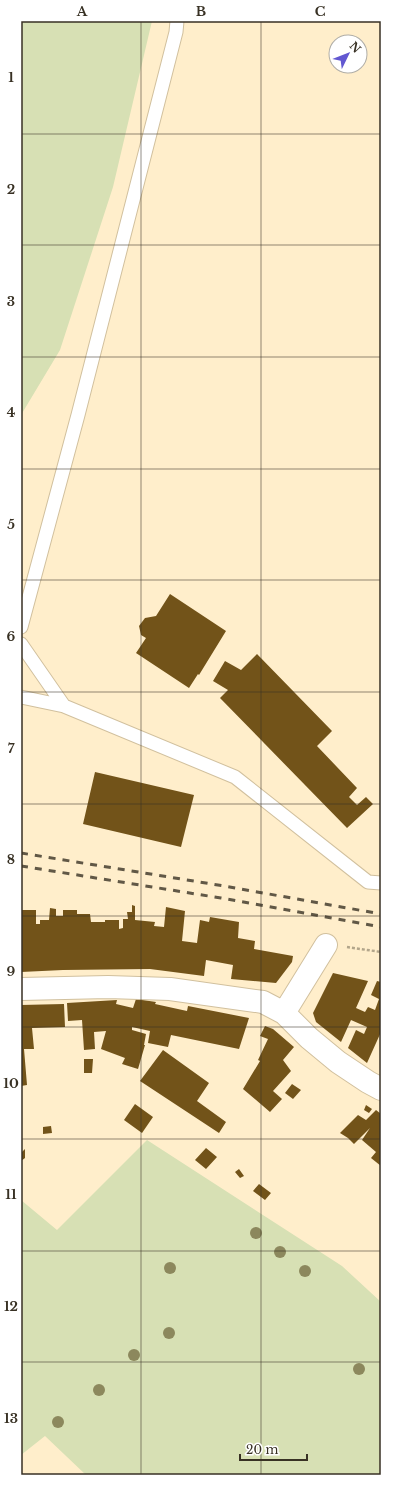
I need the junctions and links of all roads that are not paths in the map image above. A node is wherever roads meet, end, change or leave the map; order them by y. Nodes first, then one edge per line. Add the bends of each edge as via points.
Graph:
1 (177, 21) edge
2 (21, 627) edge
3 (21, 644) edge
4 (21, 697) edge
5 (64, 706) junction
6 (381, 883) edge
7 (326, 945) road end
8 (21, 990) edge
9 (284, 1012) junction
10 (381, 1089) edge

1 - 2 lane via 78,414
3 - 5 lane
4 - 5 lane
5 - 6 lane via 235,776 368,882
7 - 9 street
8 - 9 street via 108,987 170,989 263,1002
9 - 10 street via 323,1050

